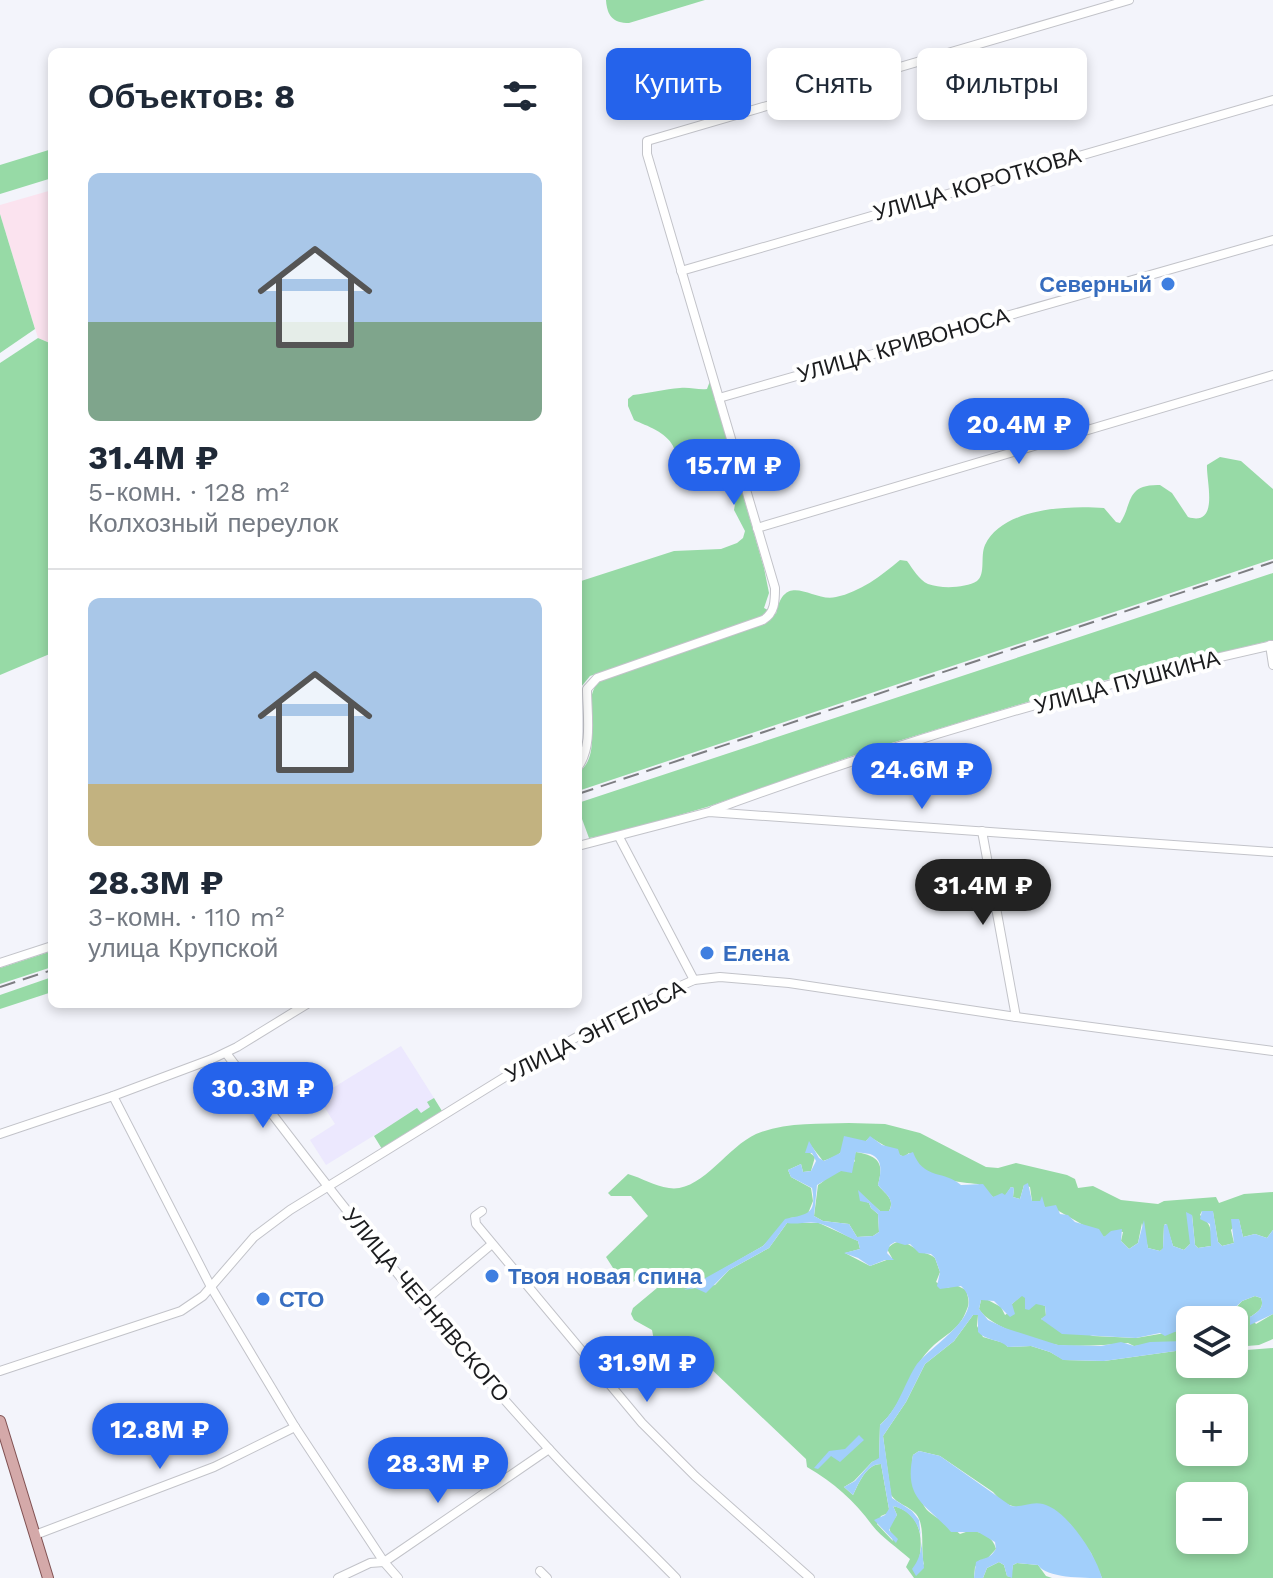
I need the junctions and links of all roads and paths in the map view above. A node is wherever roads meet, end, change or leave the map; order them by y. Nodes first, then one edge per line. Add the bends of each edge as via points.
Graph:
1 (1129, 0) edge
2 (1273, 100) edge
3 (1273, 240) edge
4 (681, 271) junction
5 (1273, 375) edge
6 (719, 398) junction
7 (757, 528) junction
8 (1271, 645) edge
9 (1273, 665) edge
10 (582, 760) edge
11 (709, 812) junction
12 (982, 831) junction
13 (619, 837) junction
14 (582, 845) edge
15 (1273, 852) edge
16 (48, 947) edge
17 (0, 963) edge
18 (694, 980) junction
19 (300, 1008) edge
20 (1016, 1017) junction
21 (1273, 1051) edge
22 (226, 1053) junction
23 (113, 1096) junction
24 (0, 1134) edge
25 (327, 1188) junction
26 (482, 1211) dead end
27 (492, 1244) junction
28 (211, 1287) junction
29 (422, 1303) junction
30 (0, 1371) edge
31 (0, 1421) edge
32 (295, 1427) junction
33 (549, 1449) junction
34 (35, 1535) junction
35 (384, 1562) junction
36 (48, 1578) edge
37 (338, 1578) edge
38 (398, 1578) edge
39 (676, 1578) edge
40 (810, 1578) edge

1 - 4 street via 647,141
2 - 4 street, УЛИЦА КОРОТКОВА
3 - 6 street, УЛИЦА КРИВОНОСА
4 - 6 street
5 - 7 street
6 - 7 street
7 - 10 street via 775,588 769,616 590,683
8 - 9 street
8 - 11 street, УЛИЦА ПУШКИНА via 1043,703 806,776
11 - 12 street
11 - 13 street
12 - 15 street
12 - 20 street
13 - 14 street
13 - 18 street
16 - 17 street
18 - 20 street, УЛИЦА ЭНГЕЛЬСА via 789,983
18 - 25 street, УЛИЦА ЭНГЕЛЬСА via 620,1013 505,1077
19 - 22 street
20 - 21 street, УЛИЦА ЭНГЕЛЬСА
22 - 23 street
22 - 25 street, УЛИЦА ЧЕРНЯВСКОГО
23 - 24 street
23 - 28 street
25 - 28 street, УЛИЦА ЭНГЕЛЬСА via 266,1227
25 - 29 street, УЛИЦА ЧЕРНЯВСКОГО
26 - 27 street via 474,1221
27 - 29 street
27 - 40 street via 642,1423
28 - 30 street, УЛИЦА ЭНГЕЛЬСА via 170,1316
28 - 32 street
29 - 33 street, УЛИЦА ЧЕРНЯВСКОГО
31 - 34 main road
32 - 34 street via 214,1467
32 - 35 street
33 - 35 street
33 - 39 street, УЛИЦА ЧЕРНЯВСКОГО
34 - 36 main road
35 - 37 street
35 - 38 street

